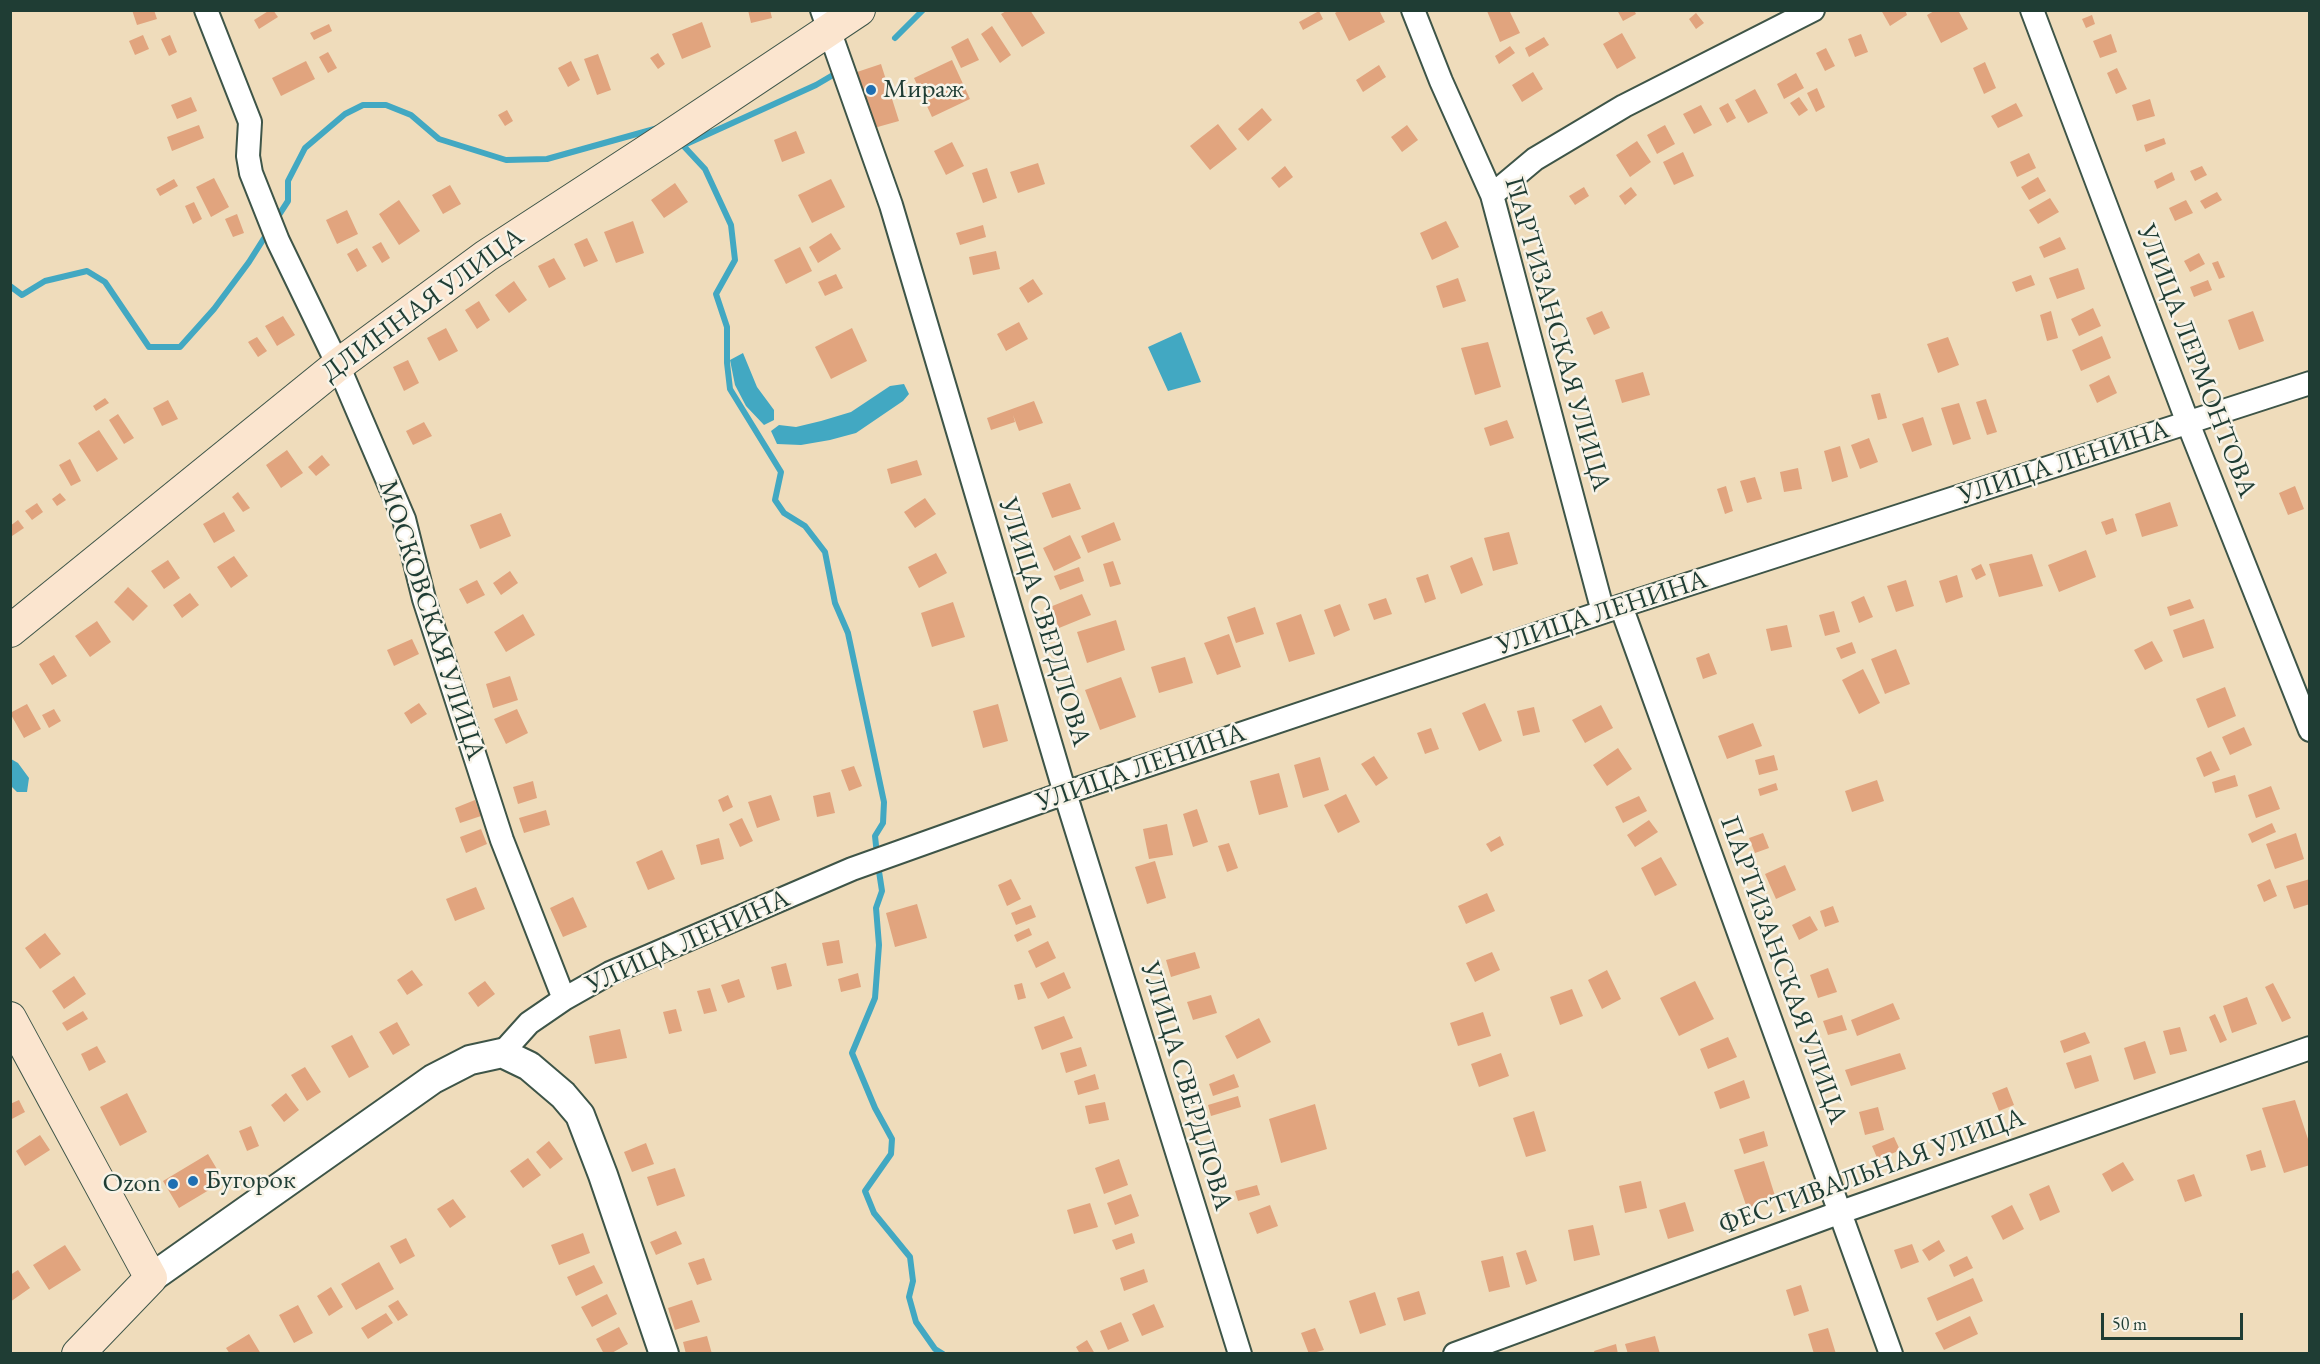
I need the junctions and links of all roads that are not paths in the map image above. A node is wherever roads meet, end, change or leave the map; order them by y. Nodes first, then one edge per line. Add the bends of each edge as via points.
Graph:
1 (206, 10) edge
2 (859, 10) edge
3 (1413, 10) edge
4 (1813, 10) edge
5 (2032, 10) edge
6 (825, 21) edge
7 (1492, 195) junction
8 (338, 365) junction
9 (2310, 383) edge
10 (2188, 423) junction
11 (1612, 609) junction
12 (10, 631) edge
13 (2309, 728) edge
14 (1065, 794) junction
15 (564, 999) junction
16 (10, 1018) edge
17 (2310, 1048) edge
18 (502, 1053) junction
19 (1841, 1212) junction
20 (151, 1278) junction
21 (78, 1353) edge
22 (664, 1353) edge
23 (1240, 1353) edge
24 (1455, 1353) edge
25 (1891, 1353) edge

1 - 8 street, МОСКОВСКАЯ УЛИЦА via 250,122 251,173 278,241
2 - 6 main road, ДЛИННАЯ УЛИЦА
3 - 7 street, ПАРТИЗАНСКАЯ УЛИЦА
4 - 7 street via 1624,106 1535,159
5 - 10 street, УЛИЦА ЛЕРМОНТОВА
6 - 8 main road, ДЛИННАЯ УЛИЦА via 675,133 486,256
6 - 14 street, УЛИЦА СВЕРДЛОВА via 891,205
7 - 11 street, ПАРТИЗАНСКАЯ УЛИЦА
8 - 12 main road, ДЛИННАЯ УЛИЦА
8 - 15 street, МОСКОВСКАЯ УЛИЦА via 404,519 424,599 502,840
9 - 10 street, УЛИЦА ЛЕНИНА
10 - 11 street, УЛИЦА ЛЕНИНА
10 - 13 street, УЛИЦА ЛЕРМОНТОВА
11 - 14 street, УЛИЦА ЛЕНИНА
11 - 19 street, ПАРТИЗАНСКАЯ УЛИЦА
14 - 15 street, УЛИЦА ЛЕНИНА via 852,869 610,973
14 - 23 street, УЛИЦА СВЕРДЛОВА
15 - 18 street, УЛИЦА ЛЕНИНА via 529,1023
16 - 20 main road
17 - 19 street, ФЕСТИВАЛЬНАЯ УЛИЦА
18 - 20 street via 470,1059 433,1079
18 - 22 street via 529,1066 580,1115
19 - 24 street, ФЕСТИВАЛЬНАЯ УЛИЦА
19 - 25 street, ПАРТИЗАНСКАЯ УЛИЦА
20 - 21 main road

